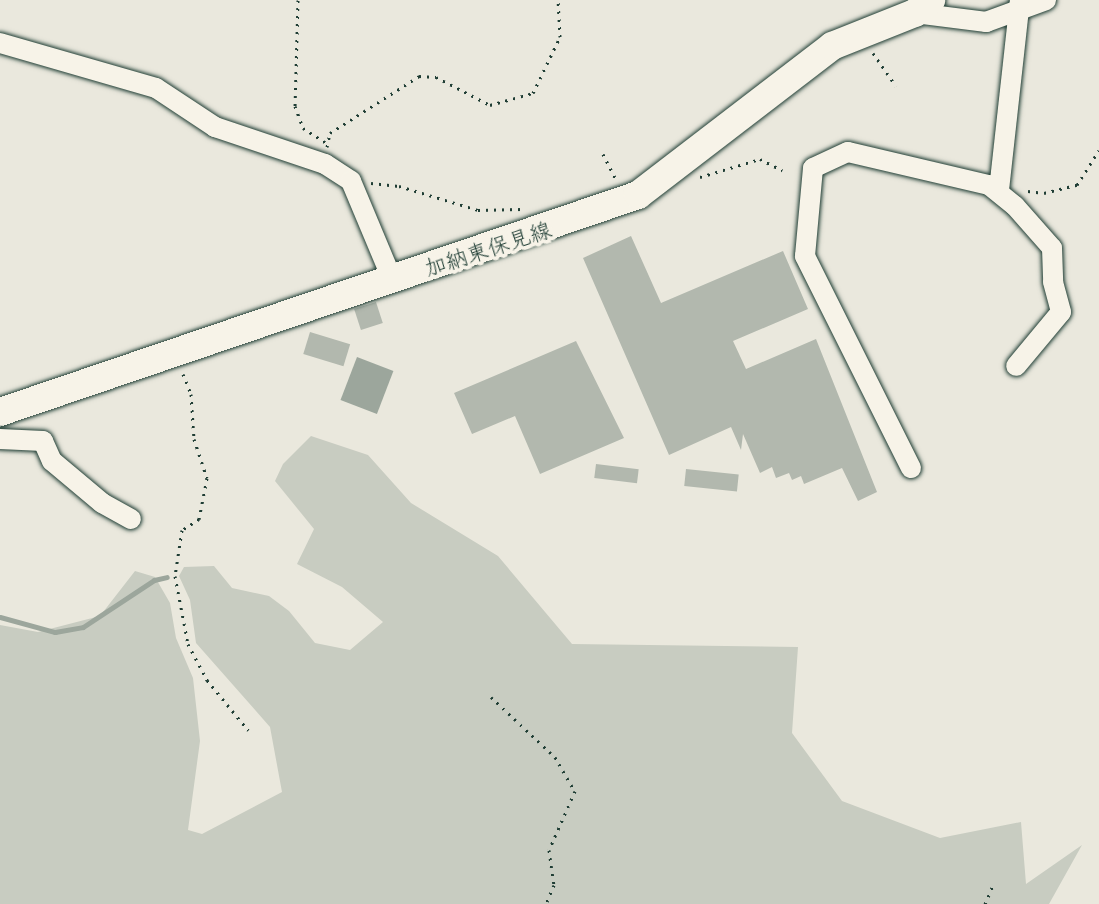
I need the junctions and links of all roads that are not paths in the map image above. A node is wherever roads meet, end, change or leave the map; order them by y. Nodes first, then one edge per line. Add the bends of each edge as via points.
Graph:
1 (1046, 0) edge
2 (1020, 5) edge
3 (923, 7) edge
4 (0, 43) edge
5 (1000, 183) junction
6 (392, 279) junction
7 (1016, 366) dead end
8 (0, 412) edge
9 (0, 439) edge
10 (911, 468) dead end
11 (131, 519) dead end

1 - 2 street
2 - 3 street via 986,22
2 - 5 street
3 - 6 main road, 加納東保見線 via 859,33 800,68 681,166 625,201
4 - 6 street via 156,88 215,127 326,154 351,181
5 - 7 street via 1052,248 1061,312
5 - 10 street via 848,152 813,168 805,256
6 - 8 main road, 加納東保見線
9 - 11 street via 43,441 52,461 102,503

